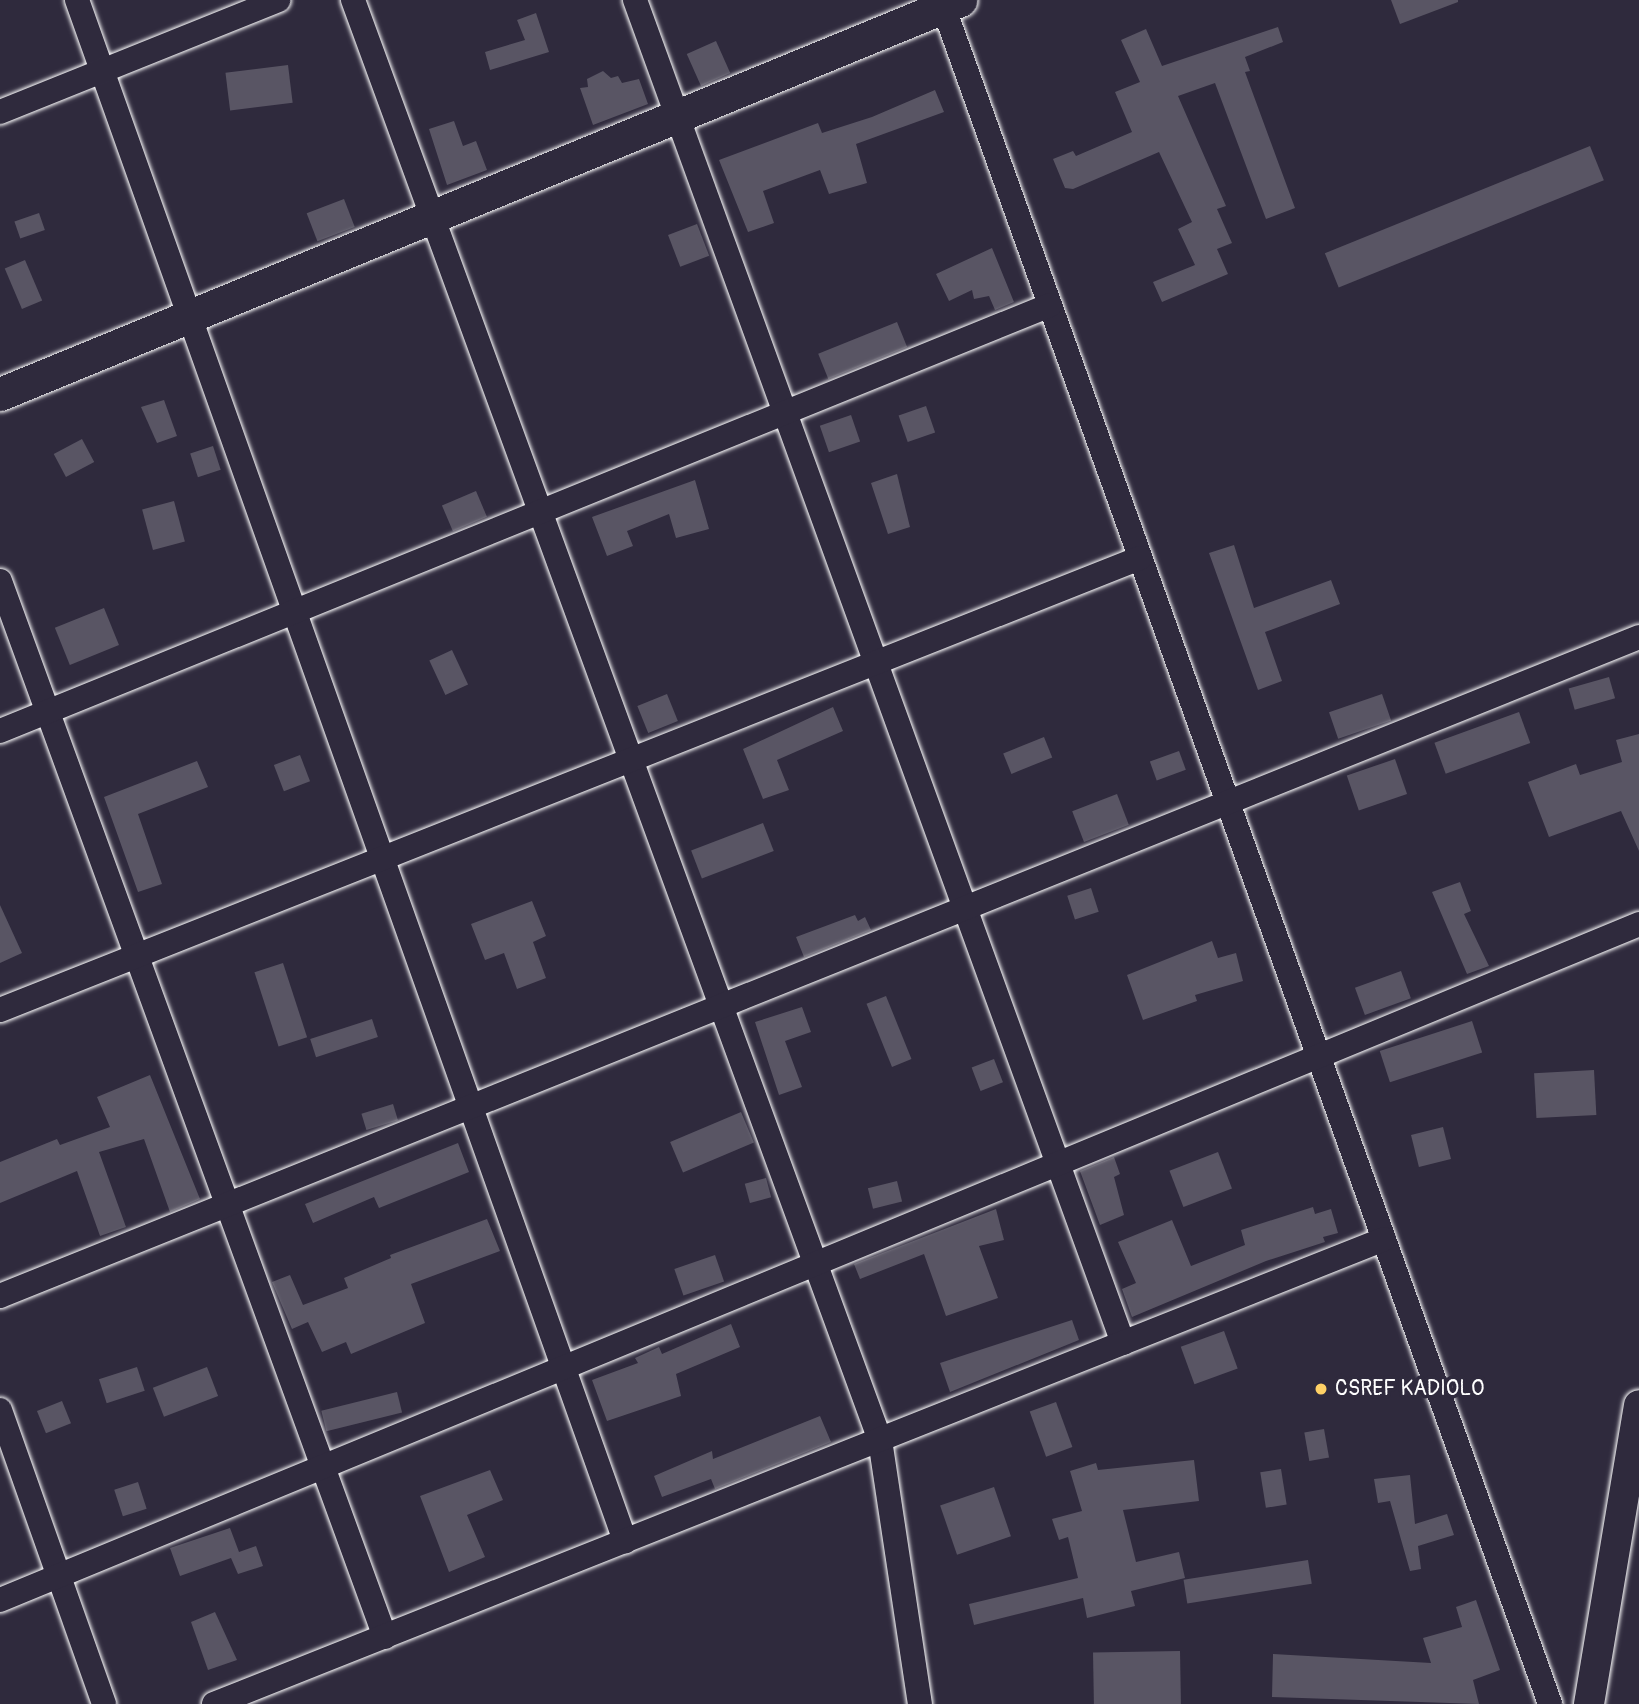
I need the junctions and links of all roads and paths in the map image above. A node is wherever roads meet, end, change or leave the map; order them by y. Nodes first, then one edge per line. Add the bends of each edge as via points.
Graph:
1 (77, 0) edge
2 (278, 0) edge
3 (353, 0) edge
4 (635, 0) edge
5 (948, 2) edge
6 (102, 71) junction
7 (0, 111) edge
8 (677, 116) junction
9 (432, 217) junction
10 (1050, 305) junction
11 (189, 316) junction
12 (0, 394) edge
13 (785, 413) junction
14 (540, 512) junction
15 (1140, 558) junction
16 (0, 581) edge
17 (295, 612) junction
18 (1639, 637) edge
19 (876, 663) junction
20 (48, 712) junction
21 (0, 731) edge
22 (631, 760) junction
23 (1228, 802) junction
24 (382, 859) junction
25 (964, 908) junction
26 (1639, 924) edge
27 (136, 956) junction
28 (721, 1006) junction
29 (0, 1010) edge
30 (1318, 1056) junction
31 (470, 1107) junction
32 (1058, 1164) junction
33 (227, 1204) junction
34 (1384, 1239) junction
35 (816, 1264) junction
36 (0, 1296) edge
37 (1123, 1343) junction
38 (564, 1368) junction
39 (1639, 1405) edge
40 (0, 1410) edge
41 (880, 1440) junction
42 (323, 1467) junction
43 (625, 1541) junction
44 (59, 1576) junction
45 (0, 1600) edge
46 (384, 1637) junction
47 (104, 1704) edge
48 (214, 1704) edge
49 (920, 1704) edge
50 (1550, 1704) edge
51 (1590, 1704) edge

1 - 6 street
2 - 6 street
3 - 9 street
4 - 8 street
5 - 8 main road
5 - 10 street
6 - 7 street
6 - 11 street
8 - 9 main road
8 - 13 street
9 - 11 main road
9 - 14 street
10 - 13 street
10 - 15 street
11 - 12 main road
11 - 17 street
13 - 14 street
13 - 19 street
14 - 17 street
14 - 22 street
15 - 19 street
15 - 23 street
16 - 20 street
17 - 20 street
17 - 24 street
18 - 23 street
19 - 22 street
19 - 25 street
20 - 21 street
20 - 27 street
22 - 24 street
22 - 28 street
23 - 25 street
23 - 30 street
24 - 27 street
24 - 31 street
25 - 28 street
25 - 32 street
26 - 30 street
27 - 29 street
27 - 33 street
28 - 31 street
28 - 35 street
30 - 32 street
30 - 34 street
31 - 33 street
31 - 38 street
32 - 35 street
32 - 37 street
33 - 36 street
33 - 42 street
34 - 37 street
34 - 50 street
35 - 38 street
35 - 41 street
37 - 41 street
38 - 42 street
38 - 43 street
39 - 51 street
40 - 44 street
41 - 43 street
41 - 49 street
42 - 44 street
42 - 46 street
43 - 46 street
44 - 45 street
44 - 47 street
46 - 48 street

